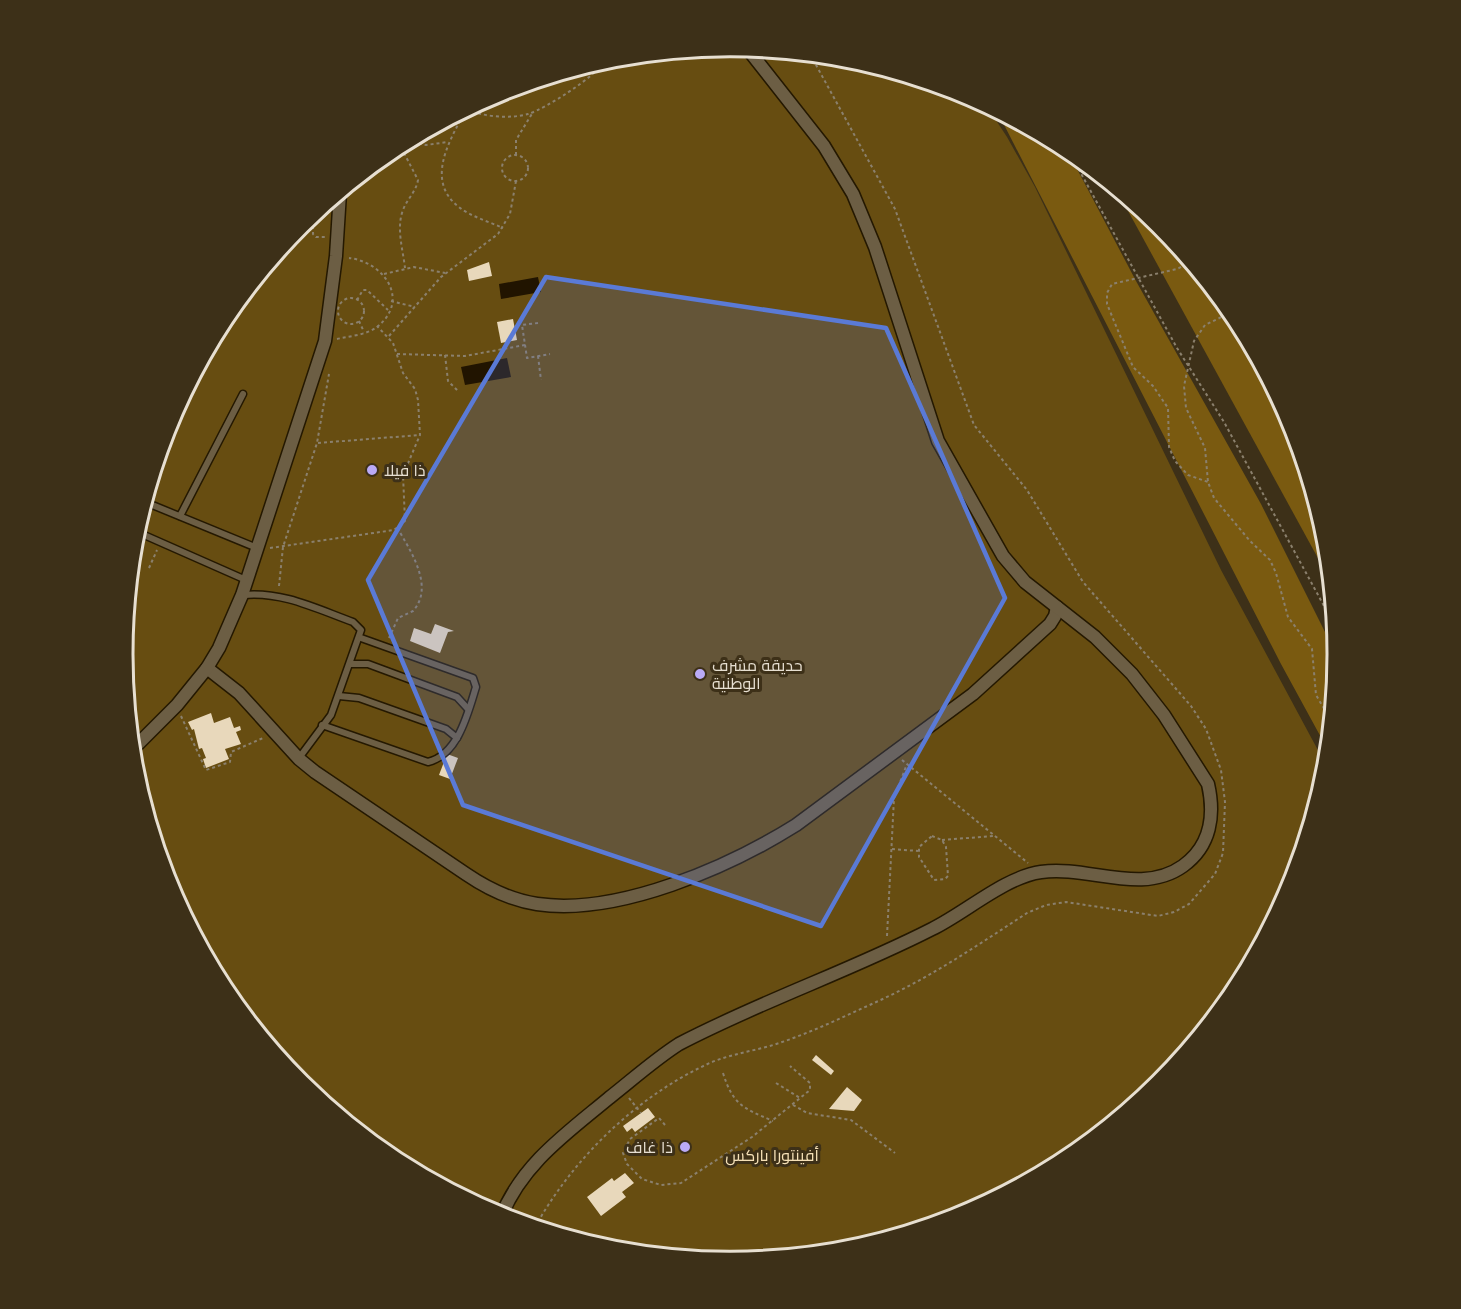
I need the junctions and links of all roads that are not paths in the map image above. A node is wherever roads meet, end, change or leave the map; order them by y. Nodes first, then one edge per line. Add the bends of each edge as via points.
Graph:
1 (755, 58) edge
2 (339, 203) edge
3 (243, 394) dead end
4 (152, 505) edge
5 (180, 516) junction
6 (145, 535) edge
7 (258, 548) junction
8 (246, 580) junction
9 (242, 595) junction
10 (1057, 607) junction
11 (361, 638) junction
12 (351, 664) junction
13 (207, 668) junction
14 (339, 696) junction
15 (468, 709) junction
16 (322, 725) junction
17 (457, 738) junction
18 (140, 742) edge
19 (299, 759) junction
20 (505, 1208) edge

1 - 10 street via 824,146 853,194 875,247 930,419 949,463 1009,565
2 - 7 street via 331,343
3 - 5 lane
4 - 5 lane
5 - 7 lane
6 - 8 lane
7 - 8 street
8 - 9 street
9 - 11 lane via 278,595 353,622 362,630
9 - 13 street
10 - 19 street via 1050,624 990,680 796,825 739,858 687,879 594,903 556,906 518,899 482,885
10 - 20 street via 1114,655 1159,708 1208,784 1212,820 1197,853 1169,874 1134,880 1040,872 1015,880 936,928 679,1044 532,1165
11 - 12 lane
11 - 15 lane via 472,678 476,687
12 - 14 lane
12 - 15 lane via 368,664 457,697
13 - 18 street
13 - 19 street via 239,693
14 - 16 lane
14 - 17 lane via 359,698 446,729
15 - 17 lane
16 - 17 lane via 423,762 437,758
16 - 19 lane

